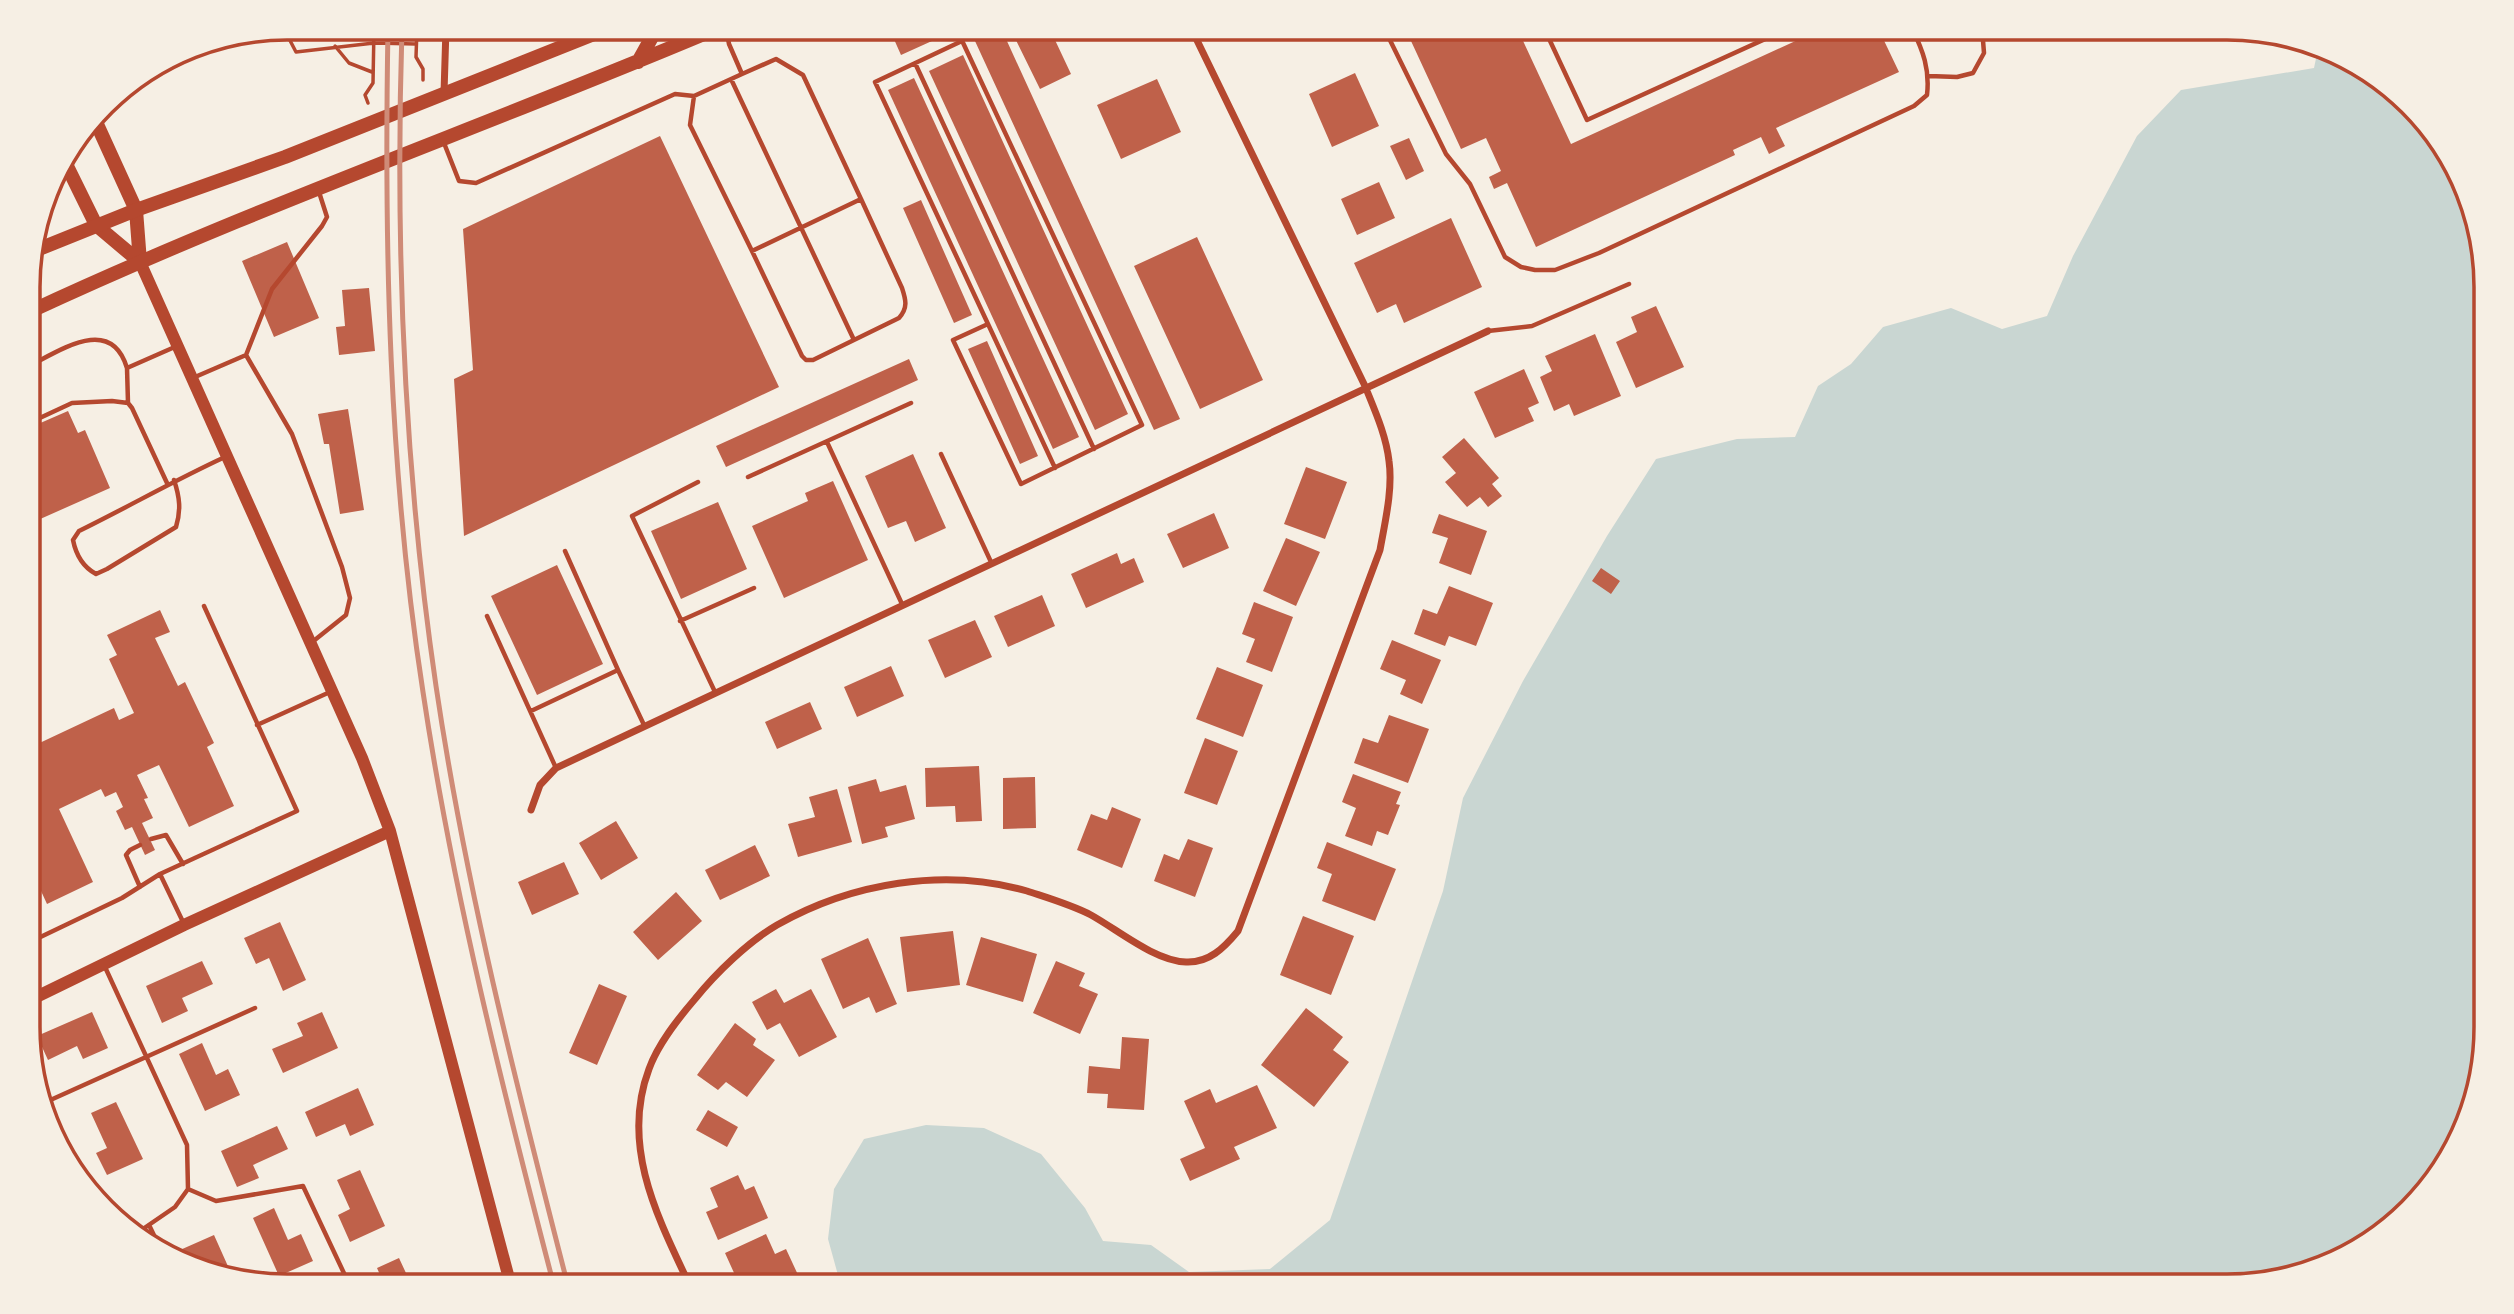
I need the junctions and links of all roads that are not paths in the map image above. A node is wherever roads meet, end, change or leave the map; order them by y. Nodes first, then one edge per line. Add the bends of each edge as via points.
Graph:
1 (1390, 40) edge
2 (1550, 40) edge
3 (1762, 40) edge
4 (1917, 40) edge
5 (1983, 40) edge
6 (446, 41) edge
7 (577, 41) edge
8 (650, 41) edge
9 (688, 41) edge
10 (728, 41) edge
11 (962, 41) joint
12 (1197, 41) edge
13 (638, 62) junction
14 (915, 63) junction
15 (742, 74) junction
16 (1929, 76) junction
17 (731, 79) junction
18 (444, 94) junction
19 (694, 96) junction
20 (98, 127) edge
21 (442, 139) junction
22 (69, 171) edge
23 (318, 189) junction
24 (861, 200) junction
25 (136, 210) junction
26 (96, 225) junction
27 (802, 227) junction
28 (43, 247) edge
29 (751, 251) junction
30 (140, 262) junction
31 (1629, 284) dead end
32 (41, 307) edge
33 (988, 324) junction
34 (1488, 331) joint
35 (854, 340) junction
36 (177, 345) junction
37 (246, 355) junction
38 (41, 360) edge
39 (127, 368) junction
40 (192, 378) junction
41 (1365, 386) junction
42 (128, 403) junction
43 (911, 403) dead end
44 (41, 418) edge
45 (827, 442) junction
46 (1094, 449) junction
47 (941, 454) dead end
48 (226, 456) junction
49 (1055, 468) junction
50 (748, 477) dead end
51 (174, 480) junction
52 (698, 482) dead end
53 (167, 484) junction
54 (565, 551) dead end
55 (991, 562) junction
56 (754, 588) dead end
57 (902, 604) junction
58 (204, 606) dead end
59 (487, 616) dead end
60 (680, 621) junction
61 (310, 643) junction
62 (618, 670) junction
63 (332, 692) junction
64 (715, 692) junction
65 (531, 711) junction
66 (257, 725) junction
67 (644, 725) junction
68 (556, 768) junction
69 (531, 810) dead end
70 (390, 831) junction
71 (151, 839) dead end
72 (140, 845) dead end
73 (183, 864) junction
74 (160, 874) junction
75 (140, 887) junction
76 (184, 925) junction
77 (40, 937) edge
78 (104, 964) junction
79 (40, 995) edge
80 (255, 1008) dead end
81 (145, 1056) junction
82 (51, 1099) edge
83 (188, 1189) junction
84 (150, 1227) junction
85 (145, 1229) edge
86 (153, 1234) edge
87 (344, 1274) edge
88 (508, 1274) edge
89 (685, 1274) edge

1 - 16 lane via 1446,154 1471,184 1505,257 1535,271 1555,270 1599,253 1914,106 1927,95
2 - 3 lane via 1587,120
4 - 16 lane
5 - 16 lane via 1984,52 1973,73
6 - 18 street
7 - 18 main road
8 - 13 main road
9 - 13 main road
10 - 15 lane
11 - 14 lane
11 - 46 lane via 1142,425
12 - 41 street
13 - 21 main road
14 - 33 lane via 875,82
14 - 46 lane
15 - 17 lane
15 - 24 lane via 776,59 803,75
17 - 19 lane
17 - 27 lane
18 - 25 main road
19 - 21 lane via 675,94 476,183 458,181
19 - 29 lane via 690,125
20 - 25 main road
21 - 23 main road
22 - 26 main road
23 - 30 main road
23 - 37 lane via 327,217 272,289
24 - 27 lane
24 - 35 lane via 906,301 899,318
25 - 26 main road
25 - 30 main road
26 - 28 main road
26 - 30 main road
27 - 29 lane
27 - 35 lane
29 - 35 lane via 806,360
30 - 32 main road
30 - 36 street
31 - 34 lane via 1532,326
33 - 49 lane
33 - 49 lane via 953,340 1021,484
34 - 41 street
36 - 39 lane
36 - 40 street
37 - 40 lane
37 - 61 lane via 292,434 350,598 345,615
38 - 39 lane via 95,338 120,351
39 - 42 lane
40 - 48 street
41 - 55 street
41 - 89 street via 1381,423 1390,463 1380,550 1238,931 1223,949 1186,962 1159,955 1089,914 1025,891 964,880 897,882 829,900 775,926 718,972 675,1023 649,1069 638,1110 639,1154 649,1192
42 - 44 lane via 72,403
42 - 53 lane
43 - 45 lane
45 - 50 lane
45 - 57 lane
46 - 49 lane
47 - 55 lane
48 - 51 lane
48 - 61 street
51 - 53 lane
51 - 53 lane via 180,498 176,527 96,574 81,562 74,548 75,535
52 - 60 lane via 632,516
54 - 62 lane
55 - 57 street
56 - 60 lane
57 - 64 street
58 - 66 lane
59 - 65 lane
60 - 64 lane
61 - 63 street
62 - 65 lane
62 - 67 lane
63 - 66 lane
63 - 70 street
64 - 67 street
65 - 68 lane
66 - 73 lane via 297,811
67 - 68 street
68 - 69 street via 540,785
70 - 76 street
70 - 88 street
71 - 73 lane via 166,835
72 - 75 lane via 127,855
73 - 74 lane
74 - 75 lane
74 - 76 lane
75 - 77 lane
76 - 78 street
78 - 79 street
78 - 81 lane
80 - 81 lane
81 - 82 lane
81 - 83 lane via 187,1145
83 - 84 lane via 175,1207
83 - 87 lane via 216,1201 303,1186
84 - 85 lane
84 - 86 lane

